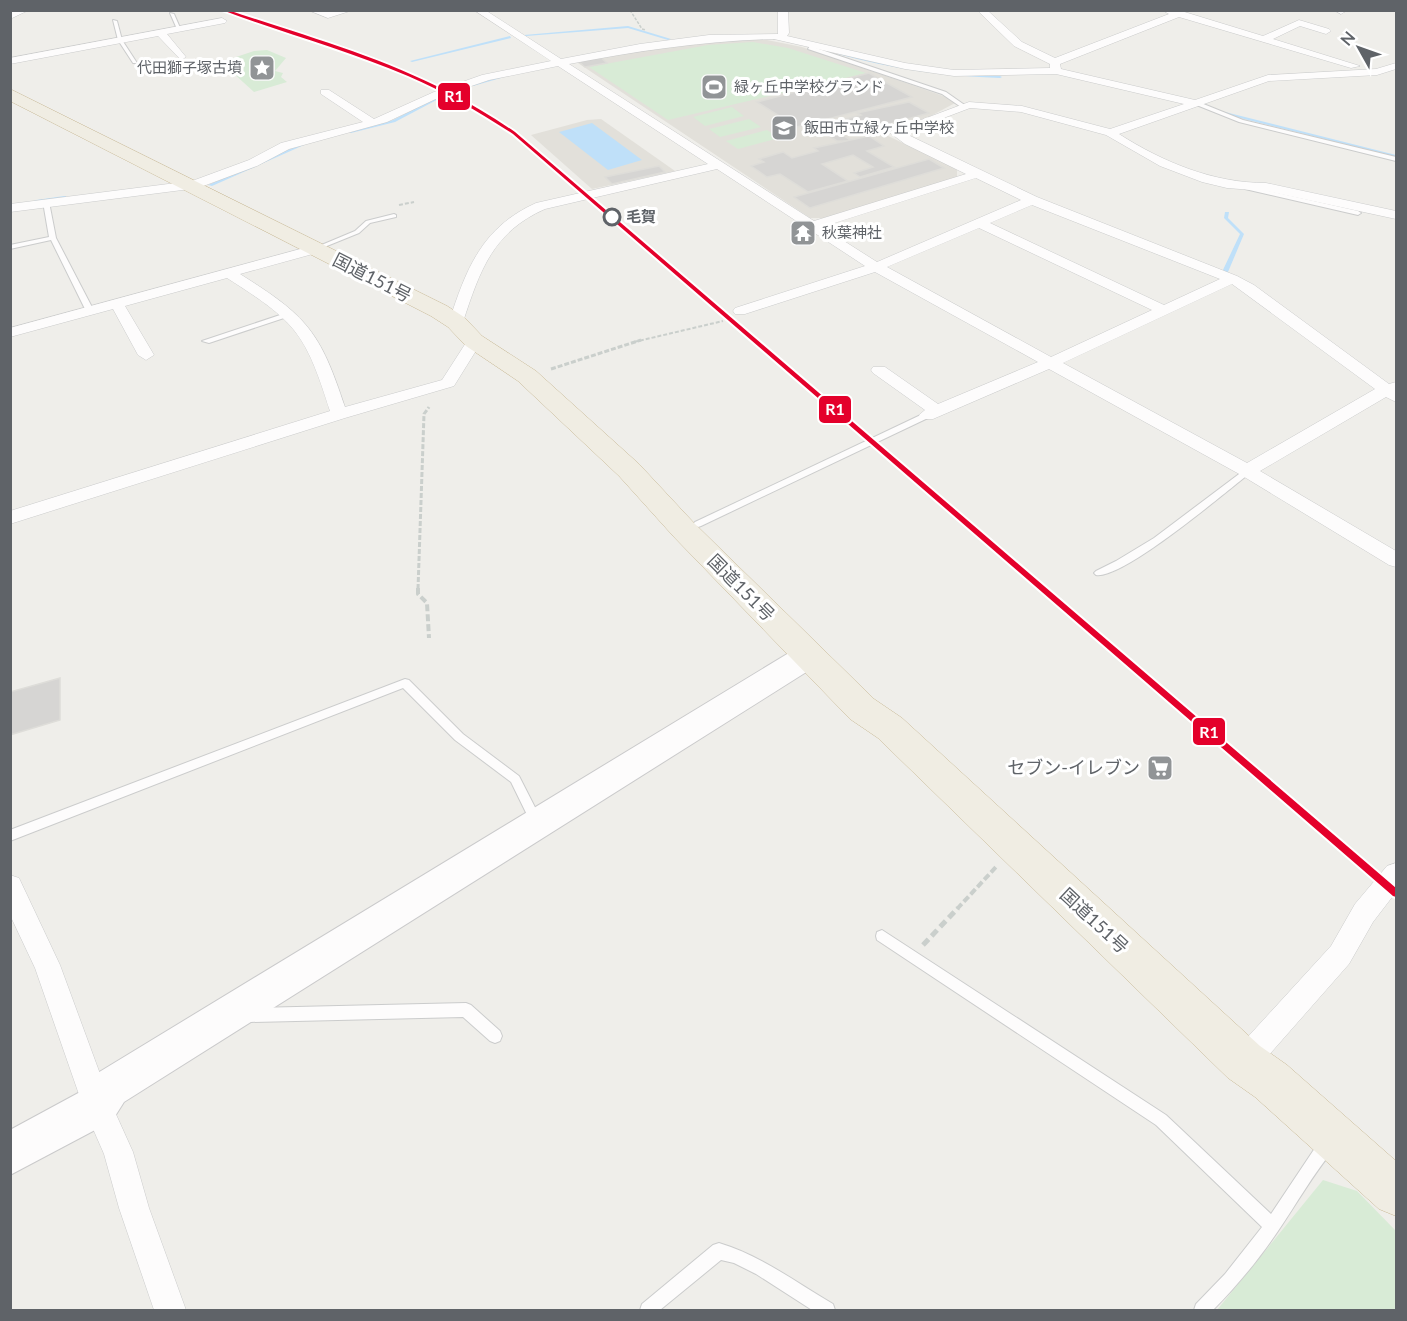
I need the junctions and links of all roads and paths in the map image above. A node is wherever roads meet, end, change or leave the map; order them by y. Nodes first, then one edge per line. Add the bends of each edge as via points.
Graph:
1 (84, 10) edge
2 (99, 10) edge
3 (312, 10) edge
4 (349, 10) edge
5 (478, 10) edge
6 (783, 10) edge
7 (981, 10) edge
8 (1166, 10) edge
9 (27, 11) edge
10 (172, 14) dead end
11 (1178, 14) junction
12 (10, 16) edge
13 (115, 21) dead end
14 (222, 21) dead end
15 (179, 29) junction
16 (1326, 31) dead end
17 (162, 33) junction
18 (780, 38) junction
19 (120, 40) junction
20 (1262, 40) junction
21 (812, 46) junction
22 (181, 57) dead end
23 (10, 60) edge
24 (135, 62) dead end
25 (559, 62) junction
26 (1396, 66) edge
27 (1055, 67) junction
28 (1377, 72) junction
29 (1396, 77) edge
30 (325, 92) dead end
31 (10, 94) edge
32 (1200, 104) junction
33 (963, 106) junction
34 (372, 123) junction
35 (1110, 133) junction
36 (1396, 159) edge
37 (720, 165) junction
38 (978, 174) junction
39 (194, 185) junction
40 (1247, 188) junction
41 (1032, 200) junction
42 (46, 202) junction
43 (10, 208) edge
44 (1358, 213) dead end
45 (1396, 215) edge
46 (394, 216) dead end
47 (979, 223) junction
48 (814, 225) junction
49 (53, 238) junction
50 (10, 246) edge
51 (315, 249) junction
52 (876, 267) junction
53 (229, 273) junction
54 (1232, 279) junction
55 (117, 304) junction
56 (1164, 310) junction
57 (90, 311) junction
58 (740, 311) dead end
59 (289, 315) junction
60 (723, 321) dead end
61 (465, 331) junction
62 (10, 333) edge
63 (206, 340) dead end
64 (146, 355) dead end
65 (1050, 363) junction
66 (879, 370) dead end
67 (527, 376) junction
68 (448, 382) junction
69 (1393, 391) edge
70 (932, 413) junction
71 (339, 414) junction
72 (1247, 471) junction
73 (10, 518) edge
74 (698, 524) dead end
75 (1396, 560) edge
76 (1099, 573) dead end
77 (429, 638) dead end
78 (808, 656) junction
79 (537, 823) junction
80 (10, 836) edge
81 (1005, 858) dead end
82 (1396, 874) edge
83 (10, 886) edge
84 (882, 936) dead end
85 (913, 957) junction
86 (230, 1015) junction
87 (495, 1036) dead end
88 (1244, 1062) junction
89 (97, 1106) junction
90 (1335, 1137) junction
91 (10, 1154) edge
92 (1396, 1192) edge
93 (1272, 1226) junction
94 (170, 1311) edge
95 (648, 1311) edge
96 (827, 1311) edge
97 (1202, 1311) edge

1 - 2 lane
3 - 4 street via 328,15
5 - 25 street
6 - 18 street via 784,33
7 - 27 street via 1018,44
8 - 11 street
9 - 12 street
10 - 15 lane
11 - 20 street
11 - 27 street
13 - 19 lane
14 - 15 street
15 - 17 street
16 - 20 street via 1299,23
17 - 19 street
17 - 22 street
18 - 21 street
18 - 25 street via 709,38 640,46
19 - 23 street
19 - 24 lane
20 - 28 street
21 - 27 street via 936,71 979,74
21 - 33 lane via 944,93
25 - 34 street via 486,77
25 - 37 street
26 - 28 street
27 - 32 street
28 - 29 street
28 - 32 street via 1268,78
30 - 34 street
31 - 39 highway, 国道151号
32 - 35 street
32 - 36 lane via 1212,111
33 - 35 street via 1022,109
33 - 38 street via 896,132
34 - 39 street via 301,140
35 - 40 street via 1168,165
37 - 48 street
37 - 61 street via 520,213 504,226 469,280
38 - 41 street
38 - 48 street
39 - 42 street
39 - 51 highway, 国道151号
40 - 44 lane
40 - 45 street via 1266,187
41 - 47 street
41 - 54 street
42 - 43 street
42 - 49 lane
46 - 51 lane via 368,222 357,232
47 - 52 street
47 - 56 street
48 - 52 street
49 - 50 lane
49 - 57 lane
51 - 53 street
51 - 61 highway, 国道151号
52 - 58 street
52 - 65 street
53 - 55 street
53 - 59 street
54 - 56 street
54 - 69 street
55 - 57 street
55 - 64 street
56 - 65 street
57 - 62 street
59 - 63 lane
59 - 71 street via 303,328 314,348
60 - 67 path via 624,344
61 - 67 highway, 国道151号
61 - 68 street
65 - 70 street
65 - 72 street
66 - 70 street
67 - 78 highway, 国道151号 via 629,470
68 - 71 street
68 - 77 path via 424,414 418,594 427,603
69 - 72 street
70 - 74 lane
71 - 73 street
72 - 75 street
72 - 76 lane via 1161,538 1125,562
78 - 79 street
78 - 88 highway, 国道151号 via 862,709 890,728
79 - 80 lane via 515,779 459,737 405,683
79 - 86 street
81 - 85 path
82 - 88 street via 1364,913 1340,956
83 - 89 street via 47,965
84 - 85 lane
85 - 93 lane via 1161,1120
86 - 87 lane via 466,1010
86 - 89 street via 110,1088
88 - 90 highway, 国道151号
89 - 91 street
89 - 94 street via 118,1152
90 - 92 highway, 国道151号
90 - 93 lane via 1310,1165
93 - 97 lane
95 - 96 lane via 719,1251 750,1261

